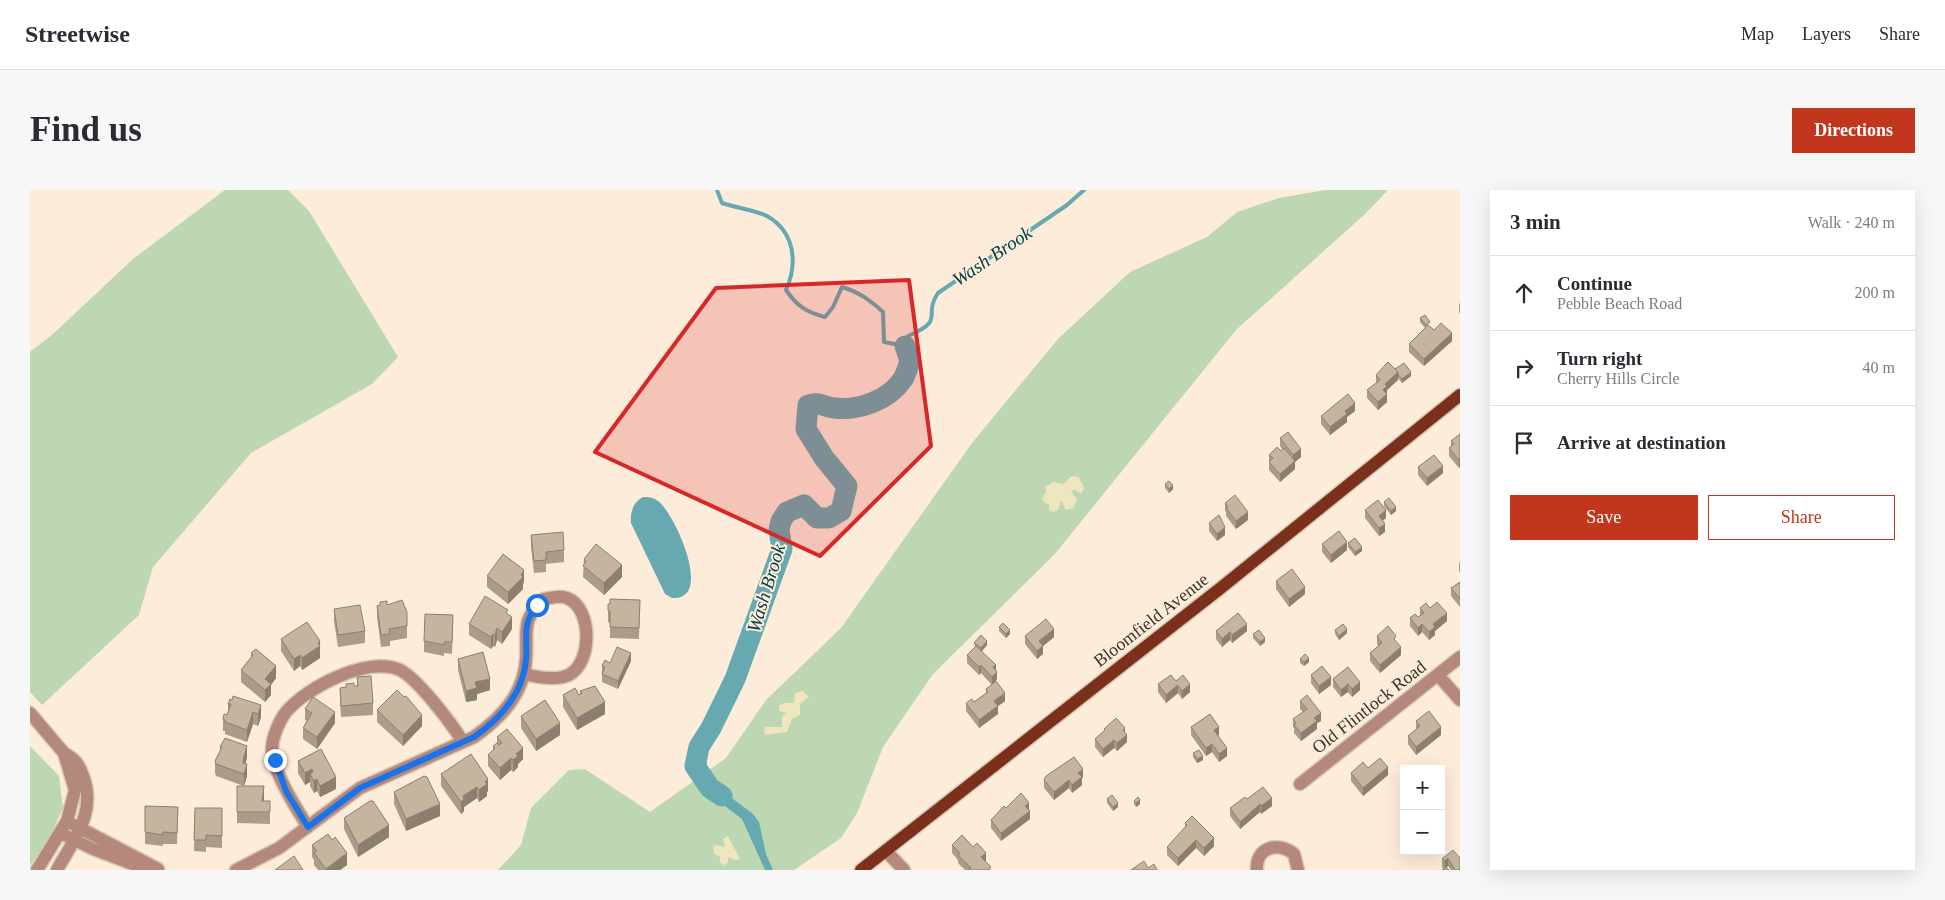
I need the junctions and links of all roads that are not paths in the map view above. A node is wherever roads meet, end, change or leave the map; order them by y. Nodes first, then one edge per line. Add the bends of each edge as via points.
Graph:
1 (1460, 395) edge
2 (1460, 657) edge
3 (524, 674) junction
4 (1438, 675) junction
5 (1460, 700) edge
6 (30, 713) edge
7 (463, 742) junction
8 (64, 753) junction
9 (1300, 784) dead end
10 (67, 820) junction
11 (308, 827) junction
12 (80, 828) junction
13 (61, 832) junction
14 (74, 840) junction
15 (886, 851) junction
16 (1254, 869) edge
17 (37, 870) edge
18 (57, 870) edge
19 (158, 870) edge
20 (236, 870) edge
21 (862, 870) edge
22 (904, 870) edge
23 (1298, 870) edge

1 - 15 main road, Bloomfield Avenue
2 - 4 street, Old Flintlock Road
3 - 3 street via 549,679 564,677 585,659 584,616 578,606 566,597 544,599 528,617
3 - 7 street via 505,711 490,726
4 - 5 street
4 - 9 street, Old Flintlock Road
6 - 8 street
7 - 11 street via 360,788
7 - 11 street via 438,708 400,670 361,669 327,682 286,712 276,729 272,748 286,791
8 - 10 street via 75,790
8 - 12 street via 75,759 87,784 89,798
10 - 12 street
10 - 13 street
11 - 20 street via 280,848
12 - 14 street
12 - 19 street
13 - 14 street
13 - 17 street
14 - 18 street
14 - 19 street via 130,864
15 - 21 main road, Bloomfield Avenue
15 - 22 street
16 - 23 street via 1262,853 1275,846 1294,854

